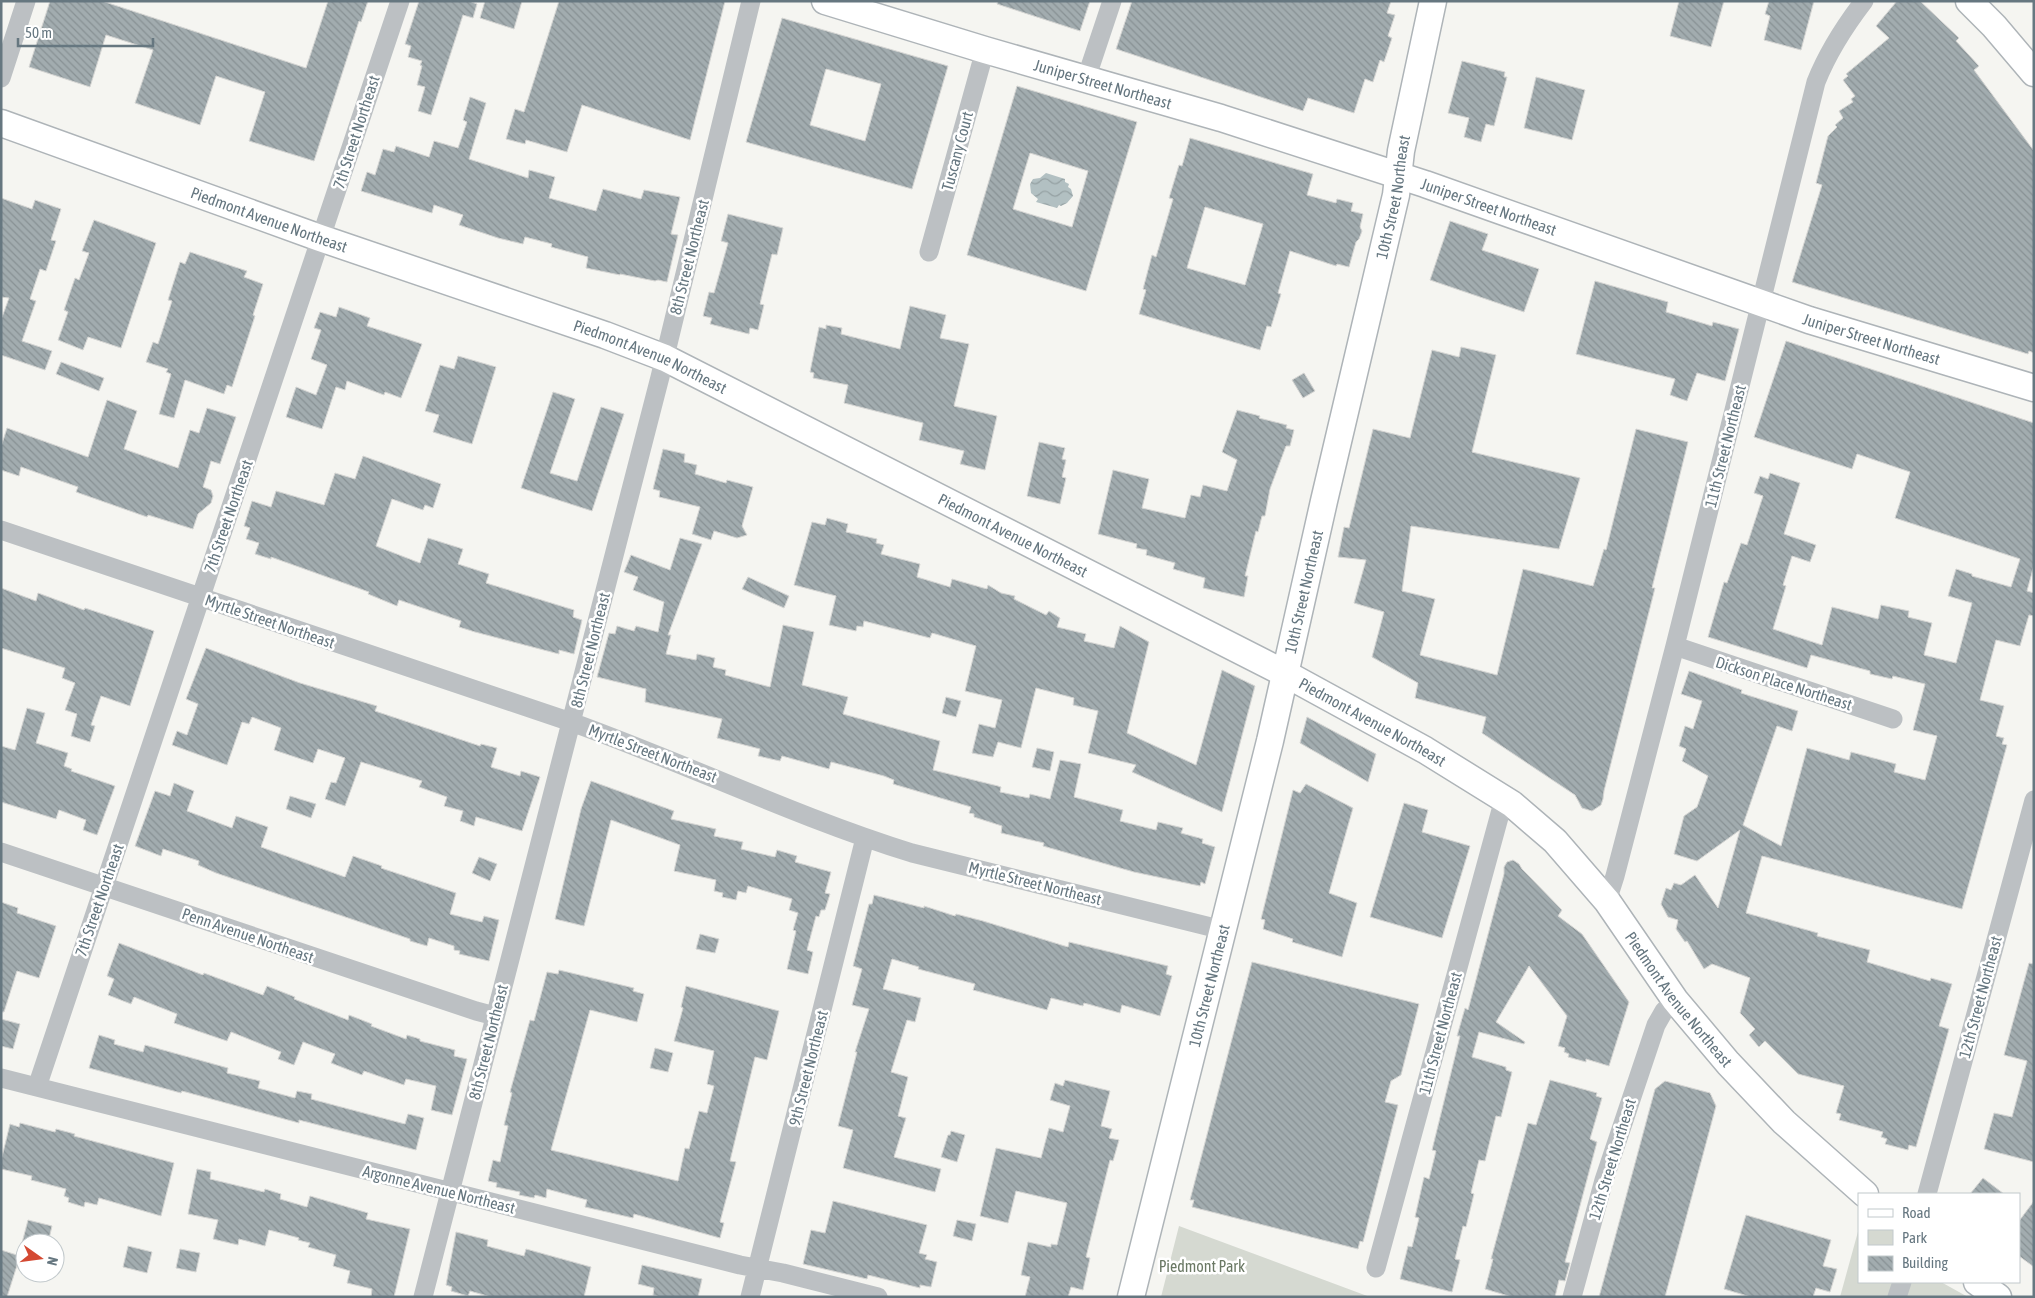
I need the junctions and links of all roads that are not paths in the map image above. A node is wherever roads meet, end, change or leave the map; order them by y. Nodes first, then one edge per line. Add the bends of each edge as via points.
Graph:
1 (26, 1) edge
2 (400, 1) edge
3 (751, 1) edge
4 (825, 1) edge
5 (1112, 1) edge
6 (1433, 1) edge
7 (1864, 1) edge
8 (1969, 1) edge
9 (985, 50) junction
10 (2034, 73) edge
11 (1, 78) edge
12 (1086, 79) junction
13 (1, 123) edge
14 (1398, 176) junction
15 (320, 238) junction
16 (929, 252) dead end
17 (1761, 304) junction
18 (665, 358) junction
19 (2034, 388) edge
20 (1, 530) edge
21 (200, 597) junction
22 (1675, 646) junction
23 (1286, 674) junction
24 (1893, 719) dead end
25 (571, 722) junction
26 (1504, 799) junction
27 (2034, 800) edge
28 (865, 838) junction
29 (1, 852) edge
30 (103, 886) junction
31 (1607, 901) junction
32 (1223, 930) junction
33 (1675, 1000) junction
34 (495, 1016) junction
35 (1, 1078) edge
36 (37, 1087) junction
37 (450, 1192) junction
38 (1864, 1193) edge
39 (1927, 1193) edge
40 (1376, 1268) dead end
41 (757, 1270) junction
42 (1902, 1283) edge
43 (1978, 1283) edge
44 (423, 1297) edge
45 (750, 1297) edge
46 (878, 1297) edge
47 (1131, 1297) edge
48 (1572, 1297) edge
49 (1897, 1297) edge
50 (1998, 1297) edge

1 - 11 street
2 - 15 street, 7th Street Northeast
3 - 18 street, 8th Street Northeast
4 - 9 main road, Juniper Street Northeast
5 - 12 street
6 - 14 main road, 10th Street Northeast
7 - 17 street, 11th Street Northeast via 1842,30 1816,82
8 - 10 main road
9 - 12 main road, Juniper Street Northeast
9 - 16 street, Tuscany Court
12 - 14 main road, Juniper Street Northeast via 1221,118
13 - 15 main road, Piedmont Avenue Northeast
14 - 17 main road, Juniper Street Northeast
14 - 23 main road, 10th Street Northeast
15 - 18 main road, Piedmont Avenue Northeast via 605,334
15 - 21 street, 7th Street Northeast
17 - 19 main road, Juniper Street Northeast
17 - 22 street, 11th Street Northeast
18 - 23 main road, Piedmont Avenue Northeast
18 - 25 street, 8th Street Northeast
20 - 21 street, Myrtle Street Northeast
21 - 25 street, Myrtle Street Northeast
21 - 30 street, 7th Street Northeast
22 - 24 street, Dickson Place Northeast
22 - 31 street, 11th Street Northeast
23 - 26 main road, Piedmont Avenue Northeast via 1425,750
23 - 32 main road, 10th Street Northeast
25 - 28 street, Myrtle Street Northeast
25 - 34 street, 8th Street Northeast
26 - 31 main road, Piedmont Avenue Northeast via 1555,841
26 - 40 street, 11th Street Northeast
27 - 39 street, 12th Street Northeast
28 - 32 street, Myrtle Street Northeast via 912,853
28 - 41 street, 9th Street Northeast
29 - 30 street, Penn Avenue Northeast
30 - 34 street, Penn Avenue Northeast
30 - 36 street, 7th Street Northeast
31 - 33 main road, Piedmont Avenue Northeast
32 - 47 main road, 10th Street Northeast
33 - 38 main road, Piedmont Avenue Northeast via 1728,1064 1784,1122
33 - 48 street, 12th Street Northeast via 1656,1025 1604,1180
34 - 37 street, 8th Street Northeast
35 - 36 street, Argonne Avenue Northeast
36 - 37 street, Argonne Avenue Northeast
37 - 41 street, Argonne Avenue Northeast
37 - 44 street, 8th Street Northeast
41 - 45 street, 9th Street Northeast
41 - 46 street, Argonne Avenue Northeast via 783,1273
42 - 49 street
43 - 50 main road

